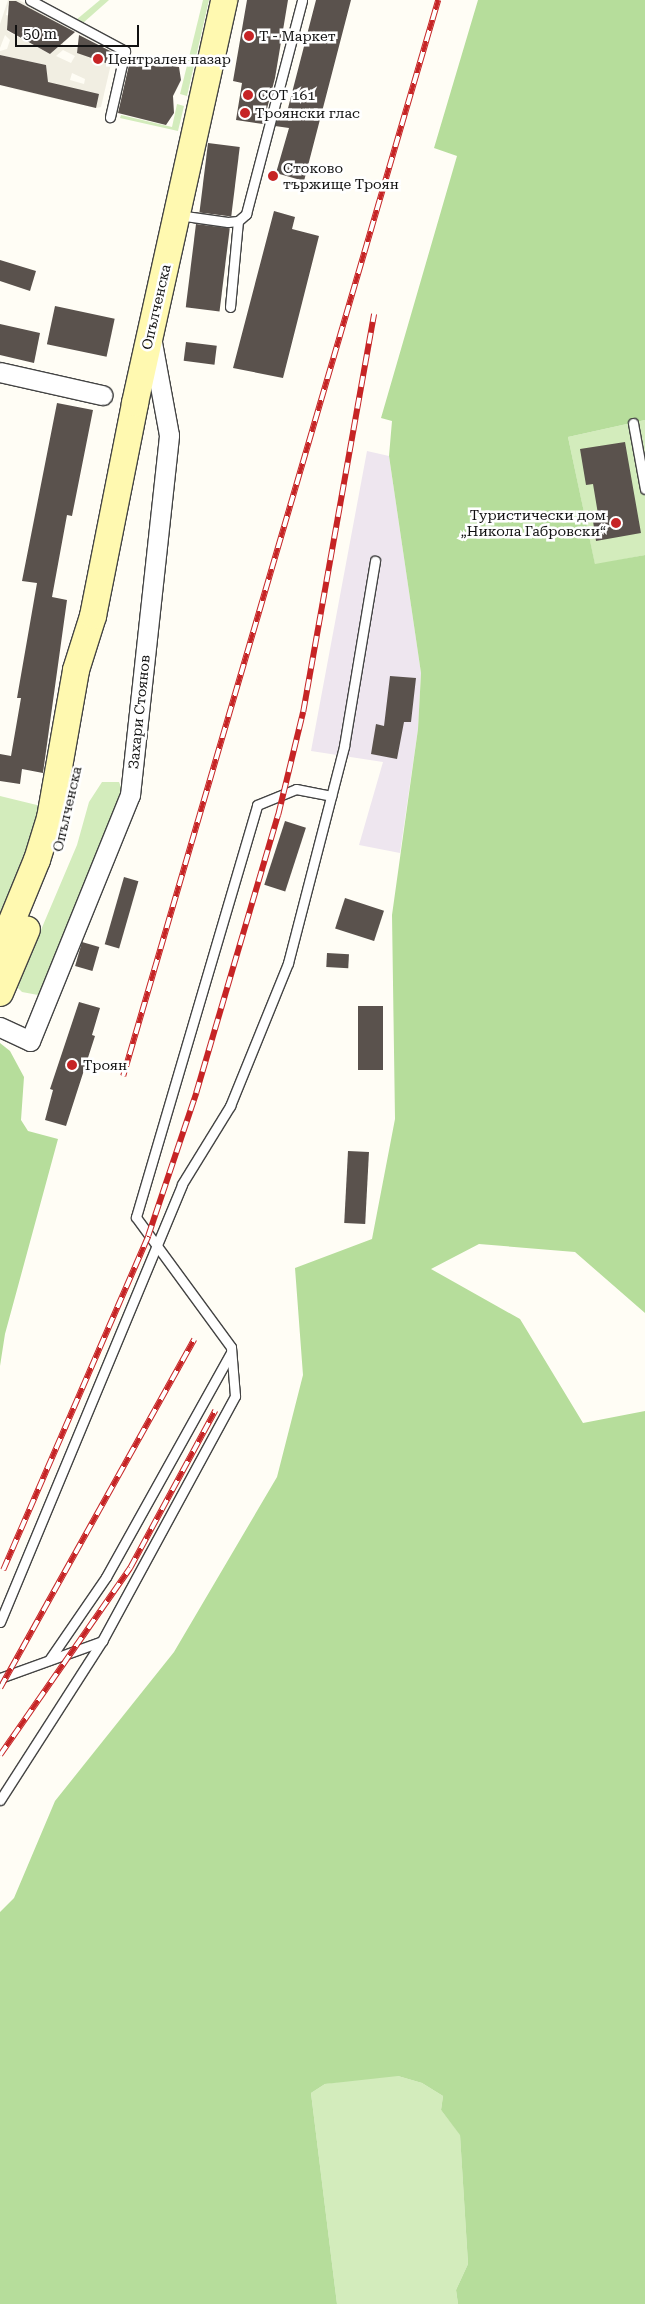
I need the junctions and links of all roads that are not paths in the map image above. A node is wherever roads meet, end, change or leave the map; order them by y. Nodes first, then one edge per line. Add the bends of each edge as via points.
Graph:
1 (30, 0) edge
2 (224, 0) edge
3 (302, 0) edge
4 (110, 117) dead end
5 (176, 215) junction
6 (238, 221) junction
7 (230, 307) dead end
8 (150, 332) junction
9 (0, 372) edge
10 (102, 395) dead end
11 (633, 423) dead end
12 (645, 489) edge
13 (375, 561) dead end
14 (93, 616) junction
15 (331, 796) junction
16 (1, 944) edge
17 (0, 993) edge
18 (0, 1027) edge
19 (157, 1246) junction
20 (231, 1352) junction
21 (0, 1622) edge
22 (102, 1641) junction
23 (49, 1660) junction
24 (0, 1678) edge
25 (0, 1800) edge

1 - 4 lane via 125,51
2 - 5 street, Опълченска
3 - 6 lane via 246,214
5 - 6 lane
5 - 8 street, Опълченска
6 - 7 lane
8 - 14 street, Опълченска
8 - 18 street, Захари Стоянов via 169,436 130,795 30,1042
9 - 10 street
11 - 12 lane
13 - 15 lane via 344,746
14 - 16 street, Опълченска via 76,670 50,818 37,860
14 - 17 street, Опълченска via 93,674 67,822 53,866
15 - 19 lane via 288,963 230,1106 182,1184
15 - 19 lane via 296,789 257,805 136,1217
19 - 20 lane
19 - 21 lane
20 - 22 lane via 235,1396
20 - 23 lane via 106,1577
22 - 23 lane
22 - 25 lane
23 - 24 lane

